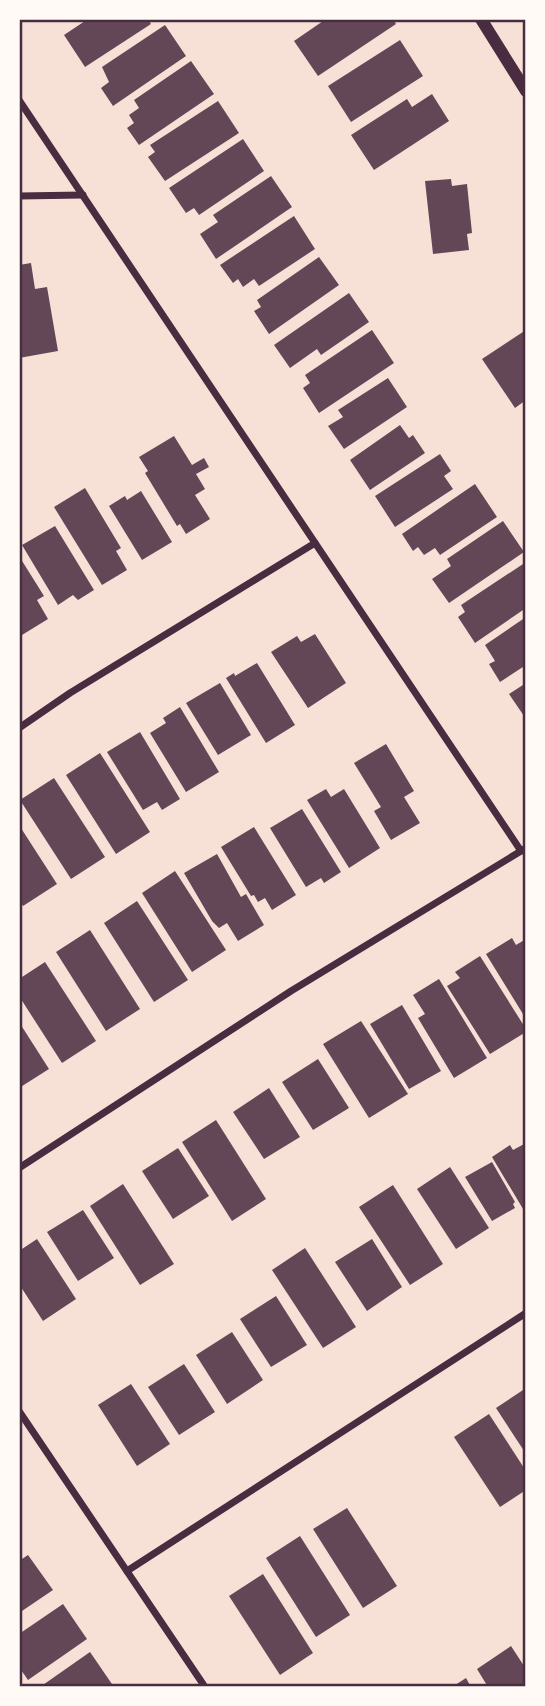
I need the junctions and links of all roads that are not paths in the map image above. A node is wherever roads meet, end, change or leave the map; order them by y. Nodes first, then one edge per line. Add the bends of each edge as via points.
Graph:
1 (481, 19) edge
2 (525, 90) edge
3 (19, 100) edge
4 (83, 195) junction
5 (19, 196) edge
6 (315, 543) junction
7 (19, 728) edge
8 (523, 849) edge
9 (19, 1168) edge
10 (526, 1312) edge
11 (19, 1411) edge
12 (127, 1572) junction
13 (205, 1687) edge

1 - 2 street
3 - 4 street
4 - 5 street
4 - 6 street
6 - 7 street
6 - 8 street
8 - 9 street via 291,990
10 - 12 street
11 - 12 street
12 - 13 street

